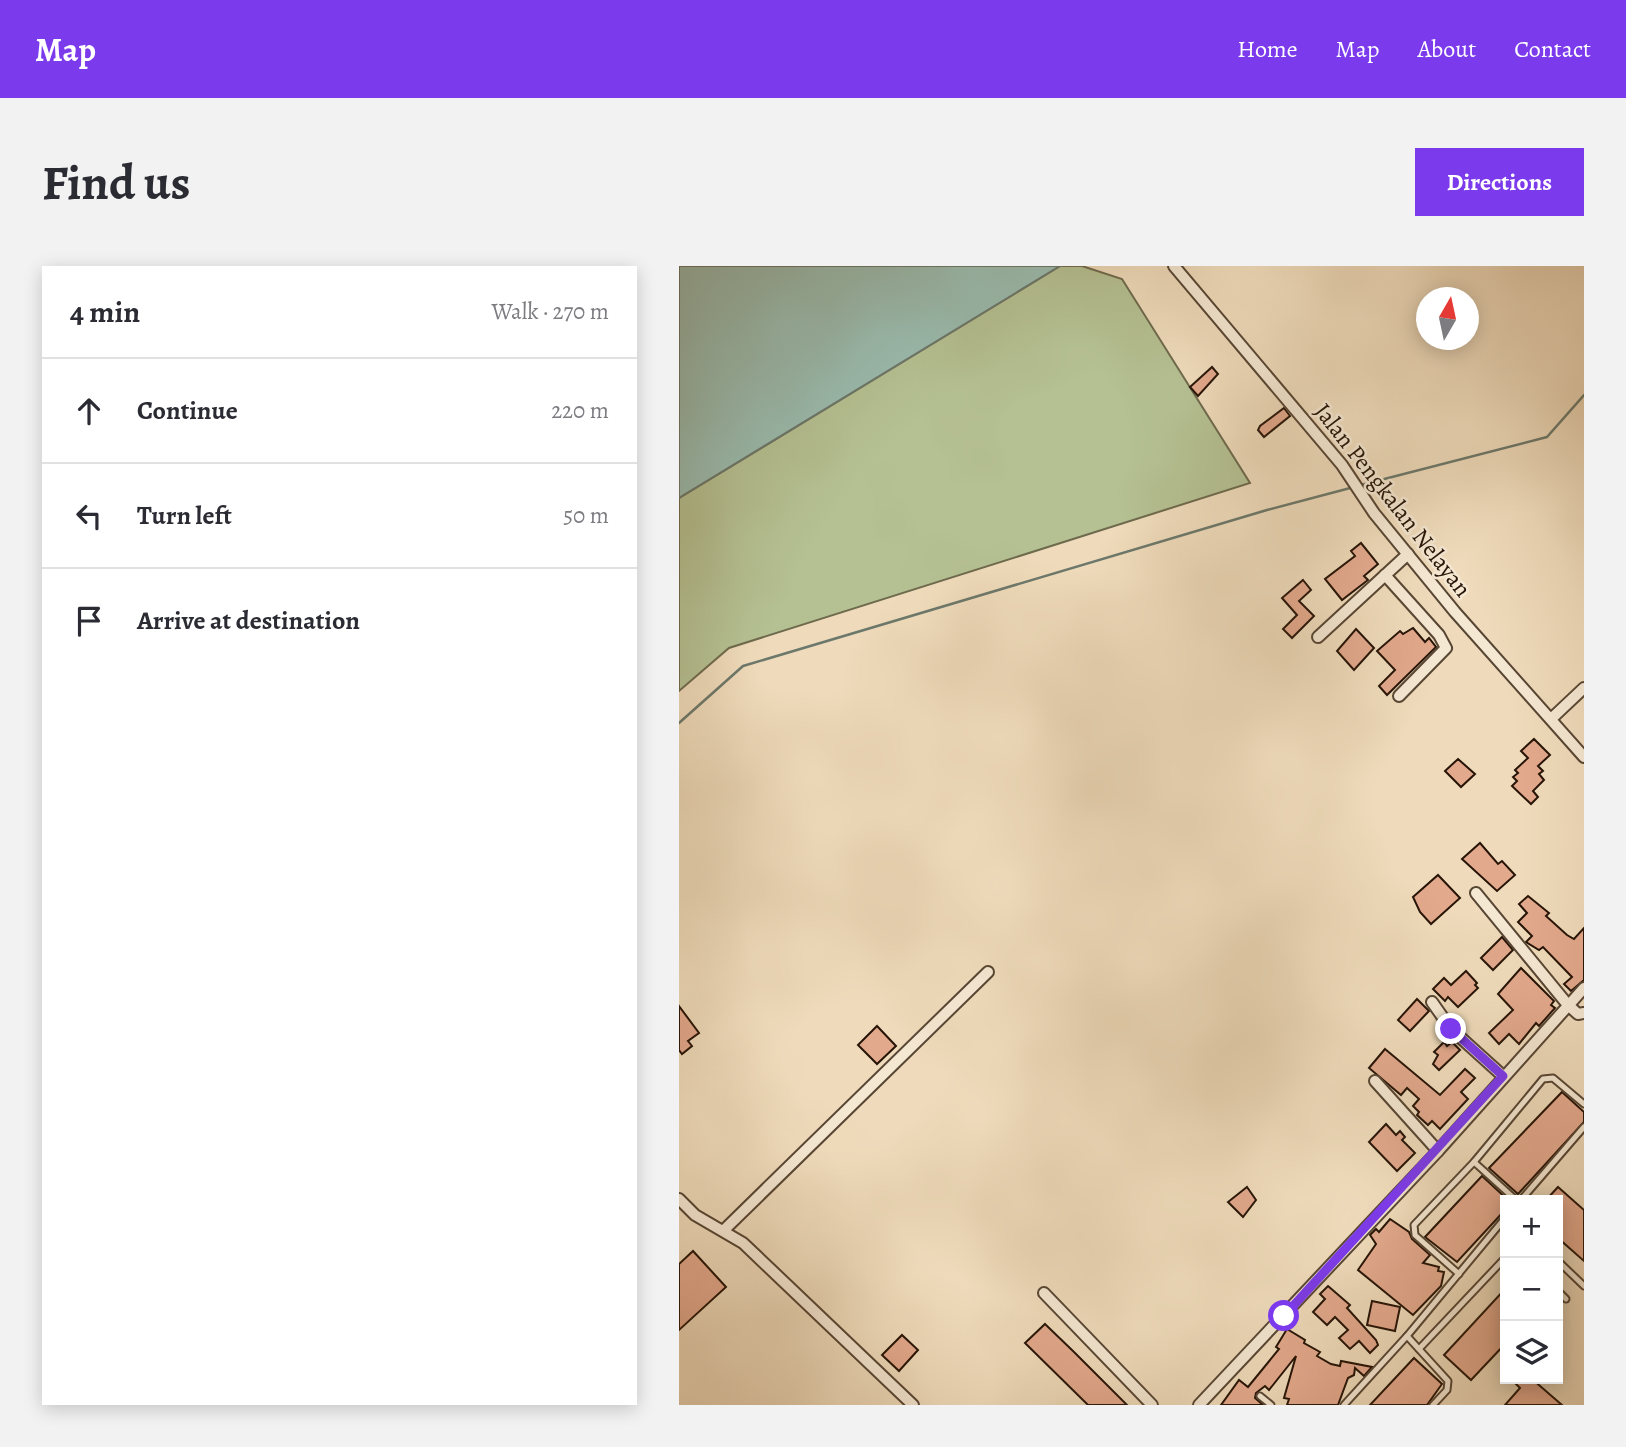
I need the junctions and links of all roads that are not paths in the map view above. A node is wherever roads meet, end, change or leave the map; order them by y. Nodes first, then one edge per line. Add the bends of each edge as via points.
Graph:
1 (1174, 266) edge
2 (1408, 554) junction
3 (1385, 575) junction
4 (1318, 637) dead end
5 (1584, 688) edge
6 (1399, 696) dead end
7 (1551, 719) junction
8 (1584, 757) edge
9 (1476, 893) dead end
10 (988, 972) dead end
11 (1584, 988) edge
12 (1432, 1002) dead end
13 (1568, 1005) junction
14 (1584, 1013) edge
15 (1503, 1076) junction
16 (1375, 1081) dead end
17 (1584, 1104) edge
18 (1584, 1127) edge
19 (1438, 1151) junction
20 (1474, 1162) junction
21 (1513, 1195) edge
22 (1523, 1195) edge
23 (679, 1199) edge
24 (1500, 1224) edge
25 (724, 1230) junction
26 (1500, 1263) edge
27 (1563, 1266) edge
28 (1459, 1274) junction
29 (1584, 1286) edge
30 (1044, 1293) dead end
31 (1563, 1296) edge
32 (1566, 1299) dead end
33 (1407, 1336) junction
34 (1419, 1349) junction
35 (1260, 1396) dead end
36 (913, 1405) edge
37 (1152, 1405) edge
38 (1199, 1405) edge
39 (1271, 1405) edge
40 (1344, 1405) edge
41 (1433, 1405) edge

1 - 2 street, Jalan Pengkalan Nelayan via 1342,465
2 - 3 street
2 - 7 street, Jalan Pengkalan Nelayan
3 - 4 street
3 - 6 street via 1445,645 1444,653
5 - 7 street
7 - 8 street, Jalan Pengkalan Nelayan
9 - 13 street
10 - 25 street
11 - 13 street
12 - 15 street via 1451,1029
13 - 14 street via 1576,1013
13 - 15 street
15 - 19 street
16 - 19 street
17 - 20 lane via 1553,1078 1543,1079
18 - 22 lane
19 - 38 street
20 - 21 lane
20 - 28 lane via 1413,1229
23 - 25 street via 695,1215
24 - 28 lane
25 - 36 street
26 - 34 lane
27 - 29 lane
28 - 33 lane
30 - 37 street
31 - 32 lane
33 - 34 lane
33 - 40 lane
34 - 41 lane via 1448,1381 1447,1390
35 - 39 lane

